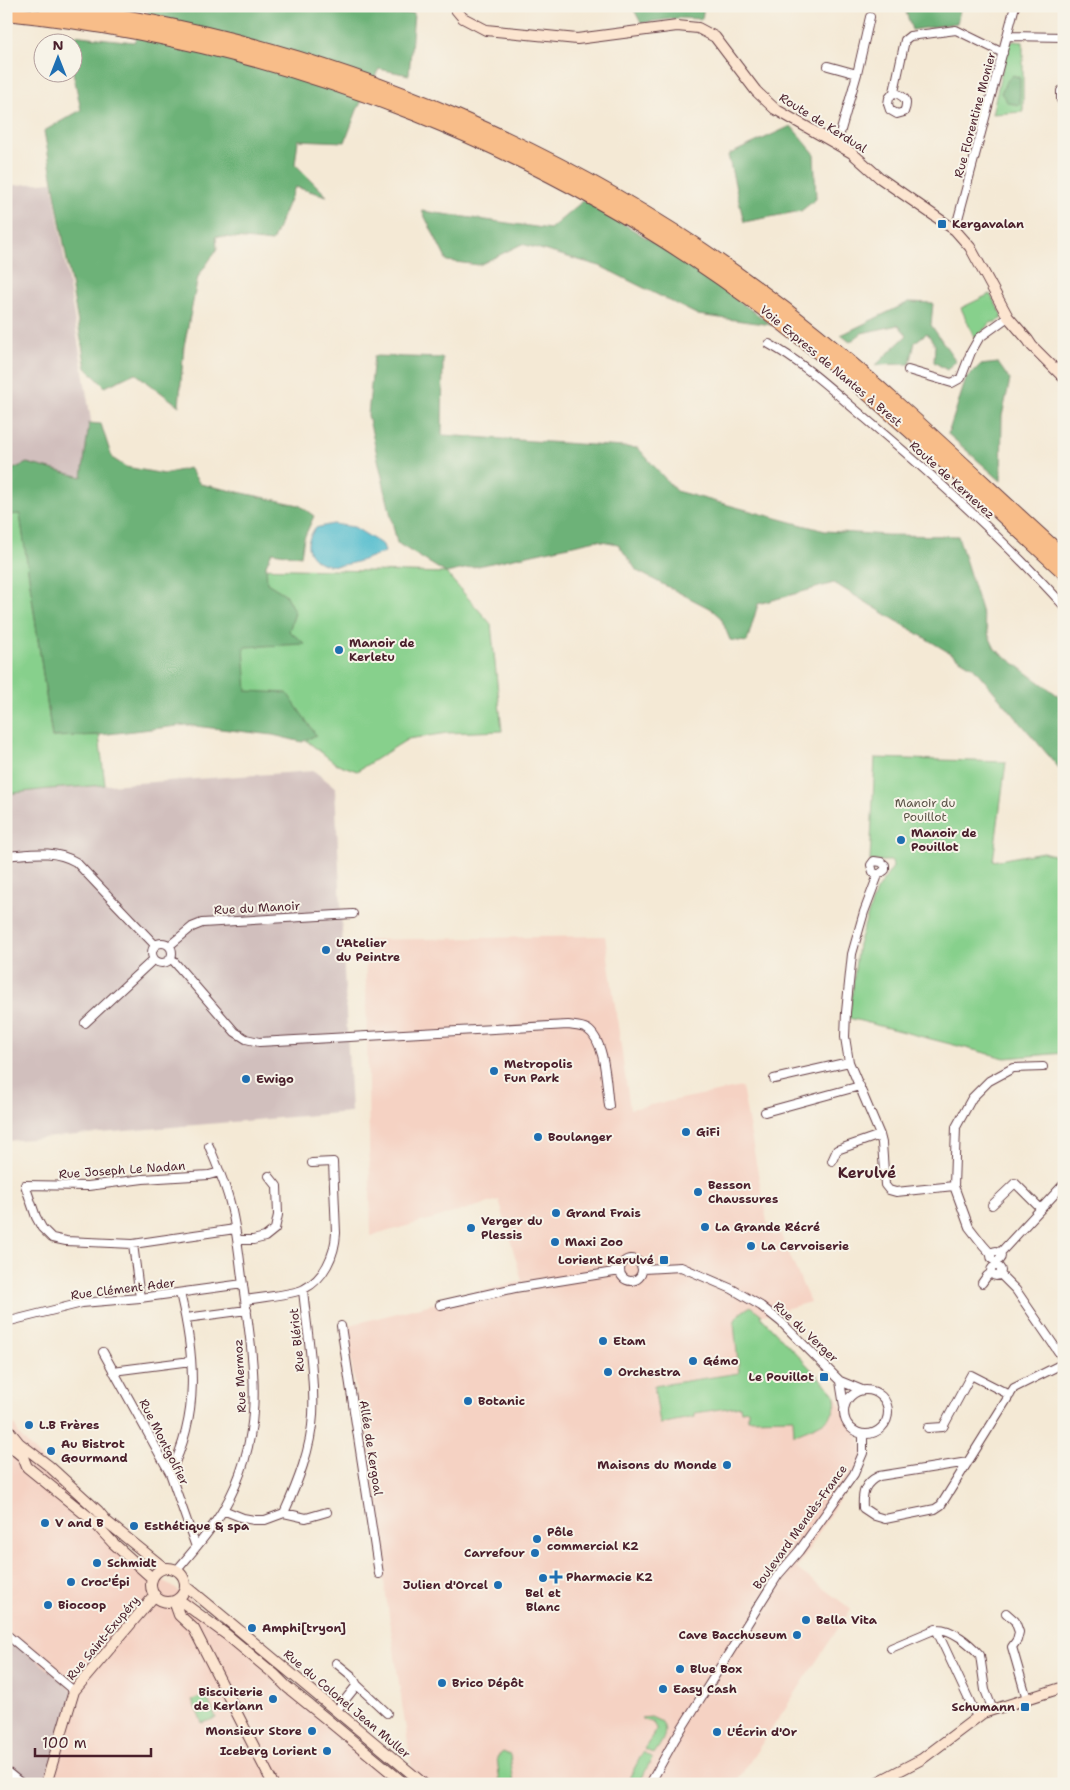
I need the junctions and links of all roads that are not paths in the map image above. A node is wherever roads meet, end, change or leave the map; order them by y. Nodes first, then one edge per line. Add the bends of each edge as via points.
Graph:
1 (47, 6) edge
2 (453, 6) edge
3 (1015, 6) edge
4 (6, 13) edge
5 (870, 17) dead end
6 (1007, 36) junction
7 (1064, 37) edge
8 (1002, 53) junction
9 (828, 66) dead end
10 (857, 74) junction
11 (1064, 88) edge
12 (894, 92) dead end
13 (1064, 100) edge
14 (837, 144) junction
15 (956, 230) junction
16 (1008, 317) junction
17 (769, 344) dead end
18 (908, 370) dead end
19 (1064, 378) edge
20 (1064, 557) edge
21 (1064, 572) edge
22 (1064, 606) edge
23 (6, 856) edge
24 (878, 875) dead end
25 (353, 914) dead end
26 (155, 946) junction
27 (169, 946) junction
28 (171, 958) junction
29 (154, 959) junction
30 (85, 1023) dead end
31 (849, 1062) junction
32 (1043, 1068) dead end
33 (774, 1079) dead end
34 (860, 1086) junction
35 (609, 1106) dead end
36 (765, 1112) dead end
37 (880, 1135) junction
38 (209, 1146) dead end
39 (832, 1161) dead end
40 (312, 1163) dead end
41 (220, 1172) junction
42 (269, 1176) dead end
43 (1064, 1184) edge
44 (954, 1186) junction
45 (992, 1205) dead end
46 (1041, 1209) junction
47 (235, 1229) junction
48 (238, 1240) junction
49 (133, 1244) junction
50 (996, 1256) junction
51 (643, 1269) junction
52 (620, 1271) junction
53 (991, 1272) junction
54 (1000, 1272) junction
55 (982, 1283) dead end
56 (243, 1284) junction
57 (303, 1290) junction
58 (180, 1293) junction
59 (140, 1298) junction
60 (246, 1300) junction
61 (440, 1306) dead end
62 (247, 1310) junction
63 (186, 1318) junction
64 (6, 1322) edge
65 (341, 1326) dead end
66 (103, 1352) dead end
67 (1063, 1357) edge
68 (191, 1361) junction
69 (113, 1371) junction
70 (840, 1381) junction
71 (862, 1390) junction
72 (1010, 1395) junction
73 (844, 1408) junction
74 (6, 1427) edge
75 (928, 1428) dead end
76 (863, 1434) junction
77 (6, 1443) edge
78 (968, 1462) junction
79 (170, 1473) junction
80 (223, 1510) junction
81 (327, 1512) dead end
82 (284, 1513) junction
83 (196, 1547) junction
84 (164, 1568) junction
85 (177, 1570) junction
86 (379, 1574) dead end
87 (152, 1578) junction
88 (185, 1587) junction
89 (155, 1595) junction
90 (176, 1600) junction
91 (1006, 1612) dead end
92 (936, 1630) junction
93 (6, 1634) edge
94 (891, 1648) dead end
95 (336, 1663) dead end
96 (357, 1685) junction
97 (1064, 1687) edge
98 (74, 1691) junction
99 (1026, 1699) junction
100 (993, 1710) junction
101 (336, 1711) junction
102 (387, 1713) dead end
103 (977, 1717) junction
104 (6, 1771) edge
105 (22, 1784) edge
106 (46, 1784) edge
107 (273, 1784) edge
108 (404, 1784) edge
109 (424, 1784) edge
110 (650, 1784) edge
111 (874, 1784) edge

1 - 20 highway, Voie Express de Nantes à Brest via 171,27 321,67 423,103 558,165 694,245 816,334 891,398
2 - 14 main road, Route de Kerdual via 463,18 486,30 546,37 577,39 677,26 698,28 714,37 756,91 775,108
3 - 6 street, Rue Florentine Monier
4 - 21 highway, Voie Express de Nantes à Brest via 93,24 273,64 419,114 569,184 687,254 794,332 883,407
5 - 10 street
6 - 7 street
6 - 8 street, Rue Florentine Monier
8 - 12 street via 956,30 910,36 906,40
8 - 15 street, Rue Florentine Monier
9 - 10 street
10 - 14 street
11 - 13 street via 1061,92 1061,100
14 - 15 main road, Route de Kerdual
15 - 16 main road, Route de Kerdual via 970,247
16 - 18 street via 980,338 961,378 952,383
16 - 19 main road, Route de Kerdual
17 - 22 street, Route de Kernevez via 792,356 899,446 1000,538
23 - 26 street via 50,853 64,855 76,862
24 - 31 street via 852,954 845,1037
25 - 27 street, Rue du Manoir via 202,923
26 - 27 street via 164,943
26 - 29 street via 152,951
27 - 28 street
28 - 29 street via 163,962
28 - 35 street via 235,1032 246,1040 259,1042 568,1025 585,1027 595,1035 601,1048
29 - 30 street
31 - 33 street
31 - 34 street
32 - 44 street via 1013,1068 989,1081 972,1098 956,1128
34 - 36 street
34 - 37 street
37 - 39 street via 837,1150
37 - 44 street via 883,1177 889,1190 903,1192
38 - 41 street, Rue Mermoz
40 - 57 street, Rue Blériot via 333,1162 336,1233 334,1250 321,1276
41 - 47 street, Rue Mermoz via 230,1199
41 - 49 street, Rue Joseph Le Nadan via 88,1186 25,1185 36,1217 52,1238
42 - 48 street via 277,1186 275,1229 265,1237
43 - 46 street
44 - 50 street via 969,1227
45 - 46 street via 1015,1183
46 - 50 street
47 - 48 street, Rue Mermoz
47 - 49 street
48 - 56 street, Rue Mermoz
49 - 59 street
50 - 53 street
50 - 54 street
51 - 52 street via 641,1276 632,1281 623,1277
51 - 52 street via 639,1261 631,1258 623,1262
51 - 70 street, Rue du Verger via 681,1267 750,1300 781,1322
52 - 61 street via 515,1288
53 - 54 street via 996,1276
53 - 55 street
54 - 67 street
56 - 58 street, Rue Clément Ader
56 - 60 street, Rue Mermoz
57 - 60 street
57 - 82 street, Rue Blériot via 313,1416 307,1451
58 - 59 street, Rue Clément Ader
58 - 63 street
59 - 64 street, Rue Clément Ader via 82,1303
60 - 62 street, Rue Mermoz
62 - 63 street
62 - 80 street, Rue Mermoz via 254,1370 254,1412 249,1444
63 - 68 street
65 - 86 street, Allée de Kergoal
66 - 69 street, Rue Montgolfier
67 - 72 street via 1014,1388
68 - 69 street
68 - 79 street via 194,1382 186,1436
69 - 79 street, Rue Montgolfier
70 - 71 street
70 - 73 street
71 - 73 street via 850,1396
71 - 76 street via 872,1390 881,1395 888,1413 880,1429
72 - 75 street via 971,1375 943,1427
72 - 78 street
73 - 76 street via 847,1424
74 - 84 main road via 19,1444 49,1466 107,1522
76 - 110 street, Boulevard Mendès-France via 863,1453 854,1474 778,1575
77 - 87 main road via 23,1457 27,1467 90,1519
78 - 78 street via 879,1476 870,1480 862,1495 863,1508 885,1519 935,1509 946,1498
79 - 83 street, Rue Montgolfier
80 - 82 street via 254,1520
80 - 83 street, Rue Mermoz
81 - 82 street via 306,1518
83 - 85 street, Rue Mermoz
84 - 85 main road
84 - 87 main road
85 - 88 main road via 184,1578
87 - 89 main road via 151,1587
88 - 90 main road
88 - 101 main road, Rue du Colonel Jean Muller
89 - 90 main road via 163,1601
89 - 98 main road, Rue Saint-Exupéry
90 - 107 main road via 179,1615 194,1629
90 - 108 main road, Rue du Colonel Jean Muller via 227,1635
91 - 99 street via 1015,1621 1019,1632 1012,1647
92 - 94 street
92 - 100 street via 953,1633 980,1655 985,1690
92 - 103 street
93 - 98 street
95 - 96 street via 352,1676
96 - 101 street
96 - 102 street
97 - 99 main road
98 - 106 main road, Rue Saint-Exupéry
99 - 100 main road
100 - 103 main road
101 - 109 main road, Rue du Colonel Jean Muller
103 - 111 main road via 922,1759
104 - 105 street

